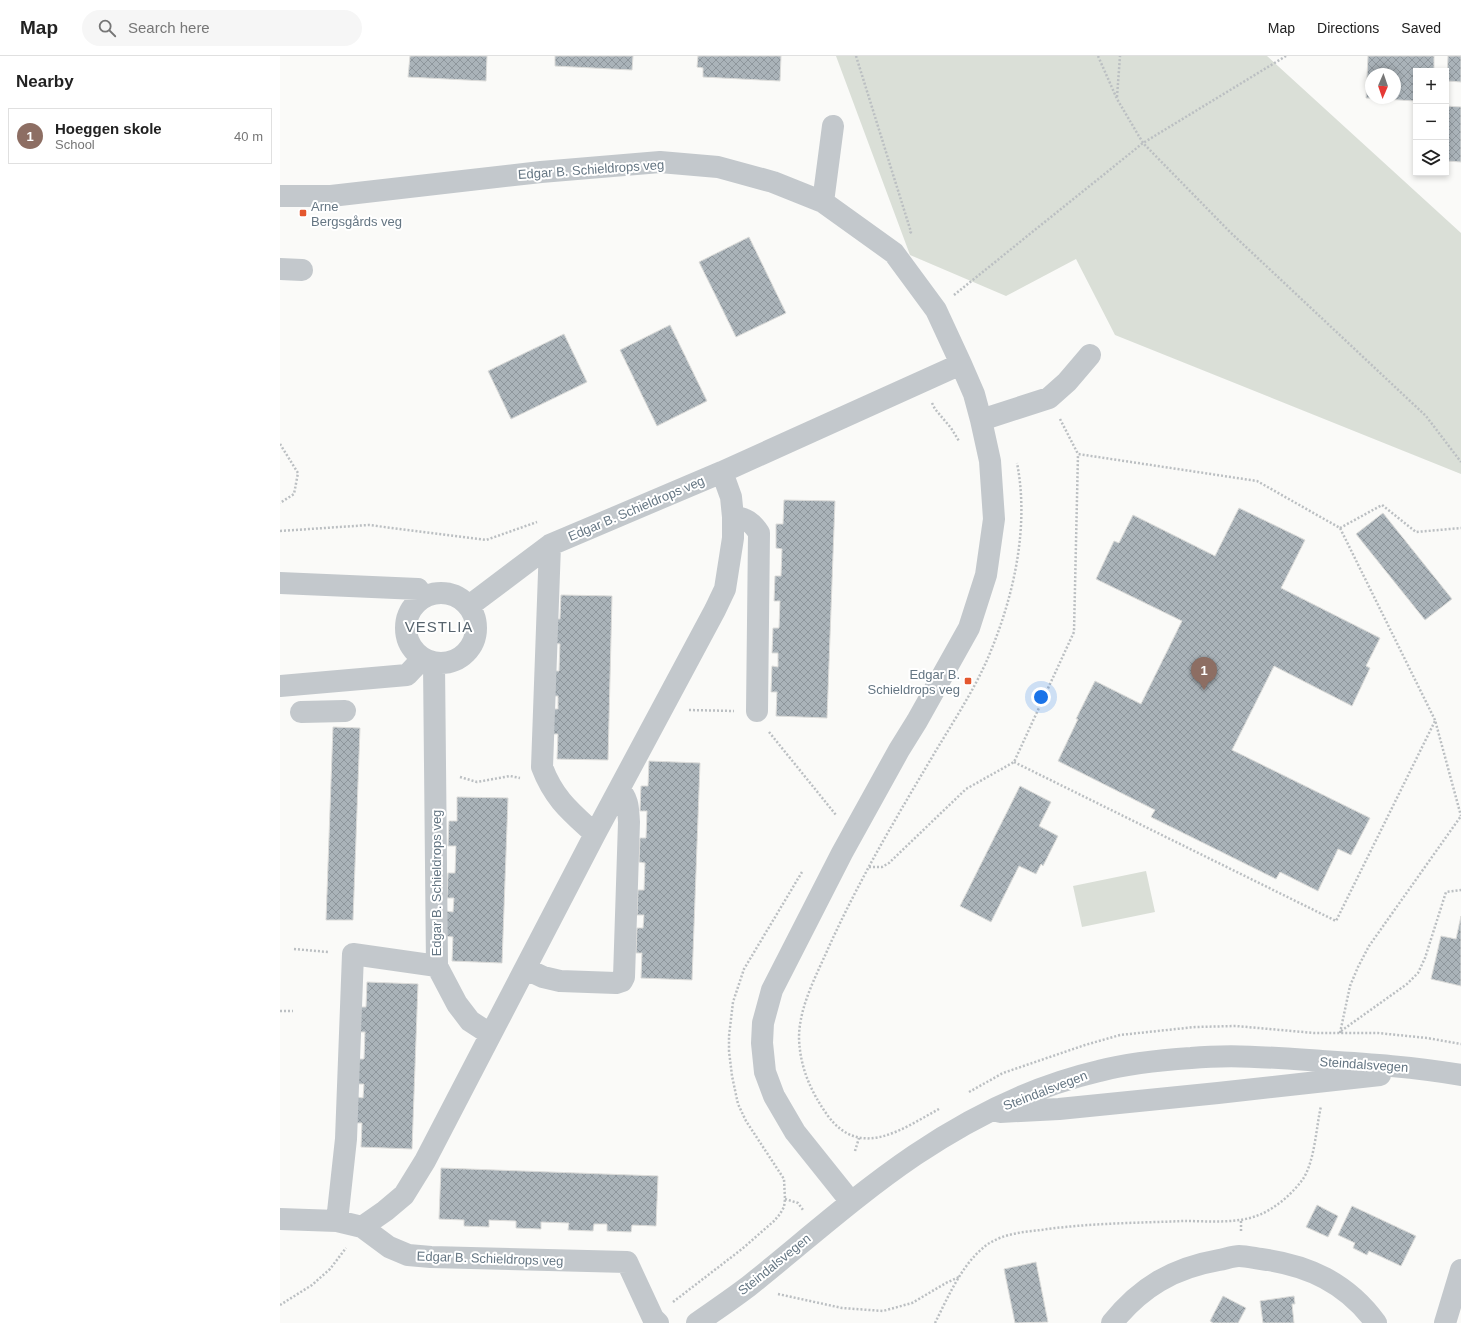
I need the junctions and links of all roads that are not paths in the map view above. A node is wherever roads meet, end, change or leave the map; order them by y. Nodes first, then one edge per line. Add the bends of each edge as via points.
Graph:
1 (833, 126) dead end
2 (280, 196) edge
3 (823, 202) junction
4 (280, 269) edge
5 (302, 270) dead end
6 (1090, 355) dead end
7 (961, 364) junction
8 (981, 420) junction
9 (722, 472) junction
10 (733, 517) junction
11 (550, 545) junction
12 (280, 583) edge
13 (424, 596) junction
14 (469, 606) junction
15 (428, 660) junction
16 (280, 686) edge
17 (345, 711) dead end
18 (758, 711) road end
19 (301, 712) dead end
20 (619, 790) junction
21 (595, 834) junction
22 (436, 966) junction
23 (526, 969) junction
24 (490, 1034) junction
25 (1429, 1069) junction
26 (1461, 1076) edge
27 (989, 1112) junction
28 (851, 1202) junction
29 (280, 1219) edge
30 (337, 1221) junction
31 (362, 1227) junction
32 (1461, 1270) edge
33 (658, 1323) edge
34 (697, 1323) edge
35 (1112, 1323) edge
36 (1376, 1323) edge
37 (1445, 1323) edge

1 - 3 street
2 - 3 street, Edgar B. Schieldrops veg via 331,196 541,172 660,162 718,167 773,182
3 - 7 street, Edgar B. Schieldrops veg via 894,253 936,310
4 - 5 street
6 - 8 street via 1049,398
7 - 8 street, Edgar B. Schieldrops veg via 974,394
7 - 9 street, Edgar B. Schieldrops veg
8 - 28 street, Edgar B. Schieldrops veg via 990,461 994,519 986,575 969,628 842,853 772,990 763,1022 762,1043 766,1072 774,1096 795,1132
9 - 10 street via 731,497
9 - 11 street, Edgar B. Schieldrops veg
10 - 18 street via 743,518 754,524 759,533
10 - 20 street via 733,538 725,588
11 - 14 street, Edgar B. Schieldrops veg
11 - 21 street via 542,767 559,800
12 - 13 street via 418,589
13 - 14 street via 448,593 460,597
13 - 15 street via 408,615 406,631 413,650
14 - 15 street via 475,616 477,629 468,651 458,659 446,663
15 - 16 street via 407,675
15 - 22 street, Edgar B. Schieldrops veg via 436,764
17 - 19 street
20 - 21 street
20 - 23 street via 625,795 629,822 622,981 560,982
21 - 23 street
22 - 24 street via 457,1004 470,1021
22 - 30 street, Edgar B. Schieldrops veg via 353,954 346,1139
23 - 24 street
24 - 31 street via 425,1161 404,1195
25 - 26 street, Steindalsvegen
25 - 27 street via 1059,1109
25 - 27 street, Steindalsvegen via 1248,1056 1147,1062 1099,1070 1060,1082
27 - 28 street, Steindalsvegen via 915,1155
28 - 34 street, Steindalsvegen via 748,1287
29 - 30 street, Edgar B. Schieldrops veg
30 - 31 street, Edgar B. Schieldrops veg
31 - 33 street, Edgar B. Schieldrops veg via 389,1247 408,1254 431,1257 627,1262 653,1318
32 - 37 street
35 - 36 street via 1125,1307 1147,1288 1175,1272 1203,1263 1240,1256 1283,1262 1319,1274 1346,1291

